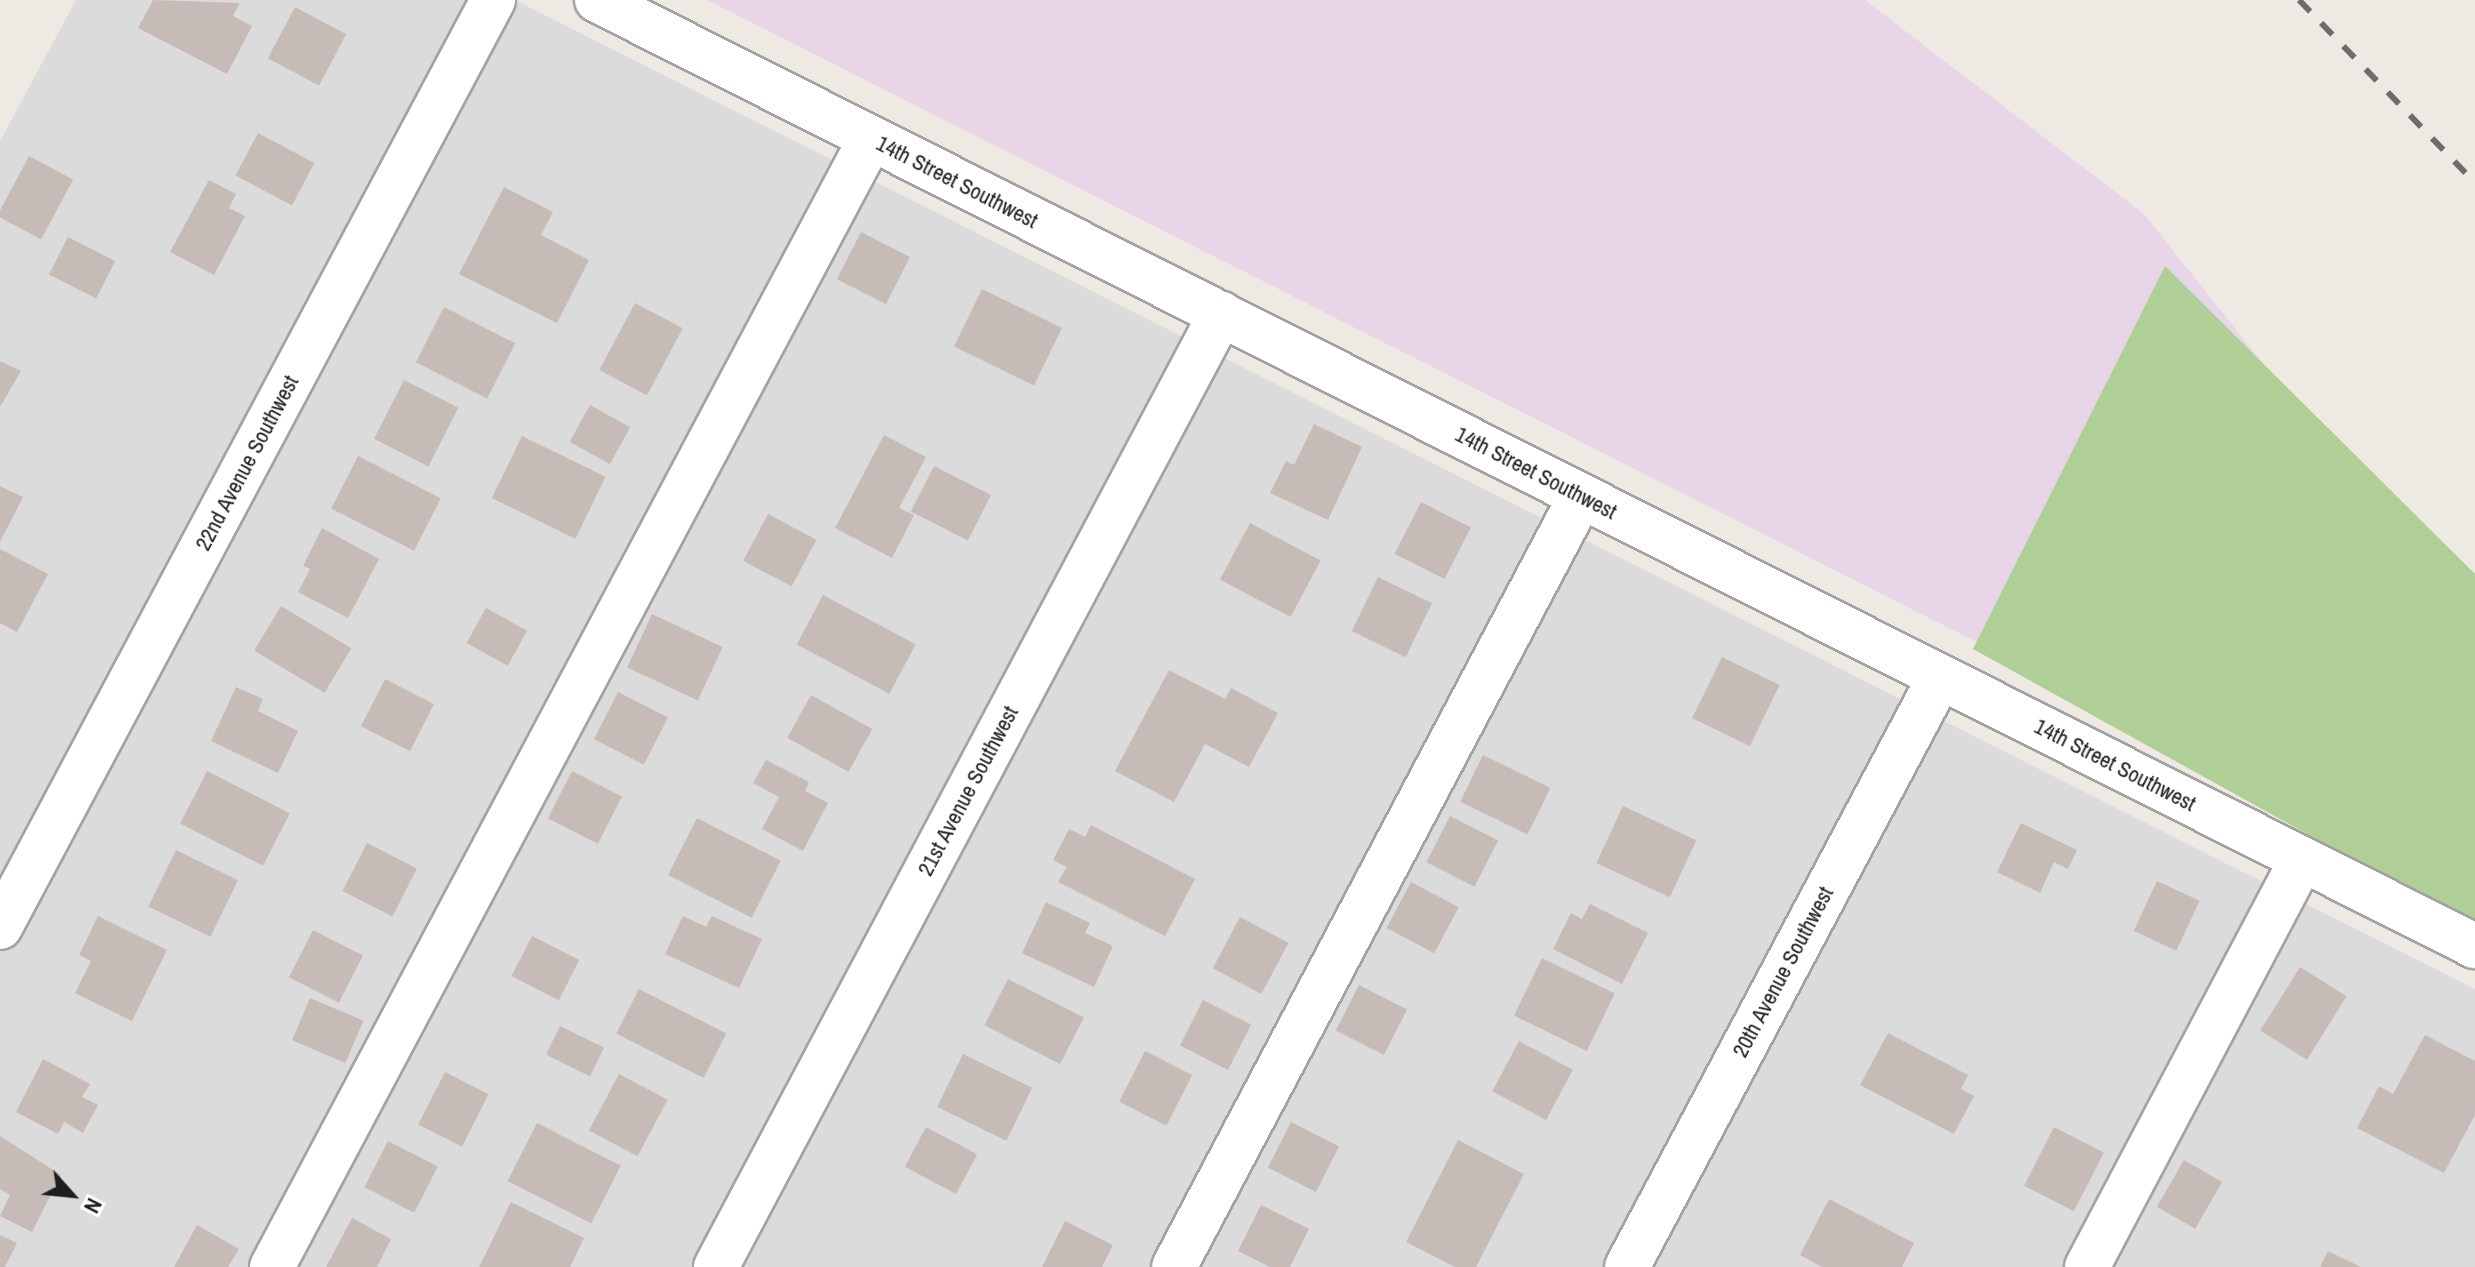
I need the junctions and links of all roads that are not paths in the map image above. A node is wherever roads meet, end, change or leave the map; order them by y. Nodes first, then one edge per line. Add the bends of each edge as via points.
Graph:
1 (493, 0) edge
2 (597, 0) edge
3 (871, 138) junction
4 (1221, 314) junction
5 (1581, 496) junction
6 (1940, 677) junction
7 (2302, 859) junction
8 (0, 927) edge
9 (2475, 946) edge
10 (272, 1267) edge
11 (716, 1267) edge
12 (1174, 1267) edge
13 (1627, 1267) edge
14 (2087, 1267) edge

1 - 8 street, 22nd Avenue Southwest
2 - 3 street, 14th Street Southwest
3 - 4 street, 14th Street Southwest
3 - 10 street
4 - 5 street, 14th Street Southwest
4 - 11 street, 21st Avenue Southwest
5 - 6 street, 14th Street Southwest
5 - 12 street
6 - 7 street, 14th Street Southwest
6 - 13 street, 20th Avenue Southwest
7 - 9 street, 14th Street Southwest
7 - 14 street

